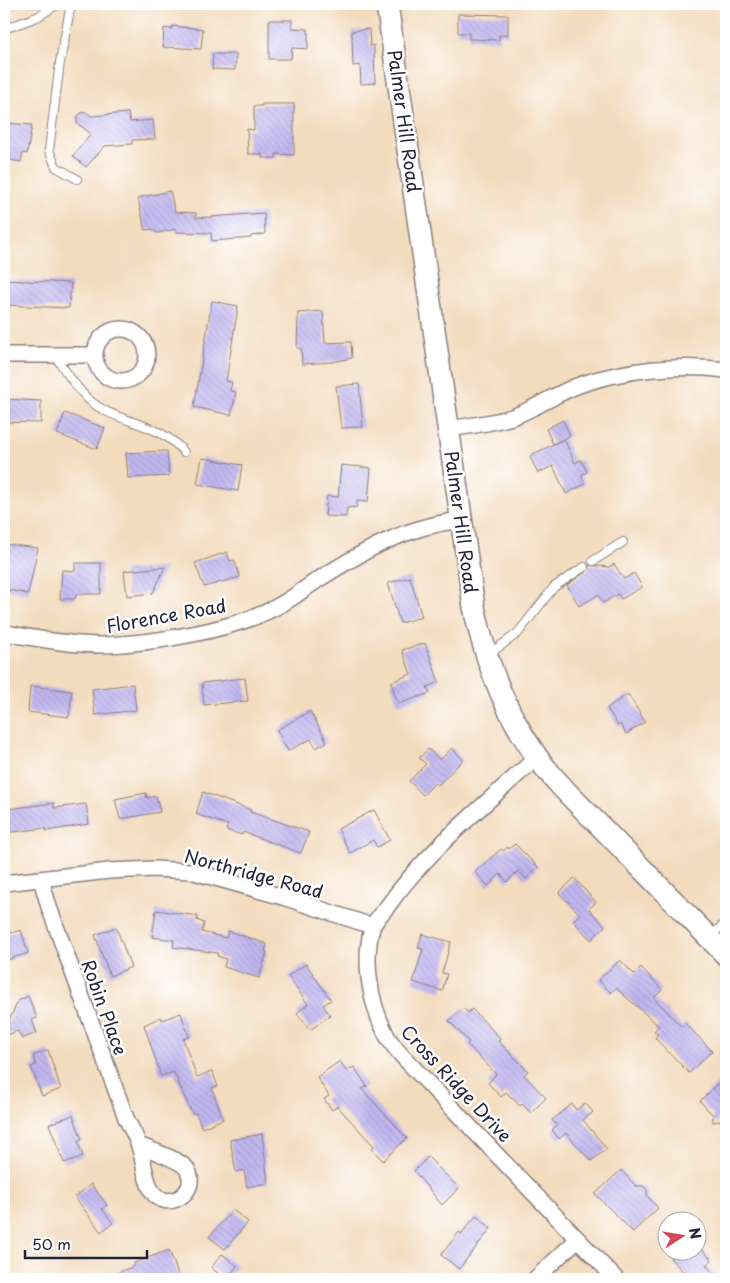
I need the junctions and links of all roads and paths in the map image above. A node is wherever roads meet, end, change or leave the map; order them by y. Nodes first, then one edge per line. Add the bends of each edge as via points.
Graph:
1 (58, 4) edge
2 (71, 4) edge
3 (387, 4) edge
4 (4, 29) edge
5 (77, 179) dead end
6 (4, 355) edge
7 (95, 355) dead end
8 (56, 356) junction
9 (726, 370) edge
10 (448, 429) junction
11 (184, 452) dead end
12 (461, 520) junction
13 (624, 542) dead end
14 (594, 561) dead end
15 (584, 567) dead end
16 (4, 633) edge
17 (486, 656) junction
18 (537, 757) junction
19 (41, 879) junction
20 (4, 883) edge
21 (726, 923) edge
22 (372, 926) junction
23 (709, 937) junction
24 (726, 955) edge
25 (139, 1145) dead end
26 (577, 1240) junction
27 (535, 1279) edge
28 (616, 1279) edge

1 - 4 lane via 37,17
2 - 5 lane via 49,150 56,167
3 - 10 main road, Palmer Hill Road
6 - 8 street
7 - 8 street
8 - 11 lane via 88,399 119,417 151,427 175,442
9 - 10 street via 668,368 626,373 571,388 514,416
10 - 12 main road, Palmer Hill Road
12 - 16 street, Florence Road via 413,529 389,538 278,607 216,628 102,645
12 - 17 main road, Palmer Hill Road via 474,606
13 - 14 lane
15 - 17 lane via 554,587 518,633
17 - 18 main road, Palmer Hill Road via 514,718
18 - 22 street, Cross Ridge Drive via 425,860
18 - 23 main road, Palmer Hill Road
19 - 20 street, Northridge Road
19 - 22 street, Northridge Road via 109,871 191,871
19 - 25 street, Robin Place via 48,907
21 - 23 lane
22 - 26 street, Cross Ridge Drive via 368,952 370,982 375,1009 386,1034 405,1059
23 - 24 main road, Palmer Hill Road
26 - 27 street
26 - 28 street, Cross Ridge Drive

